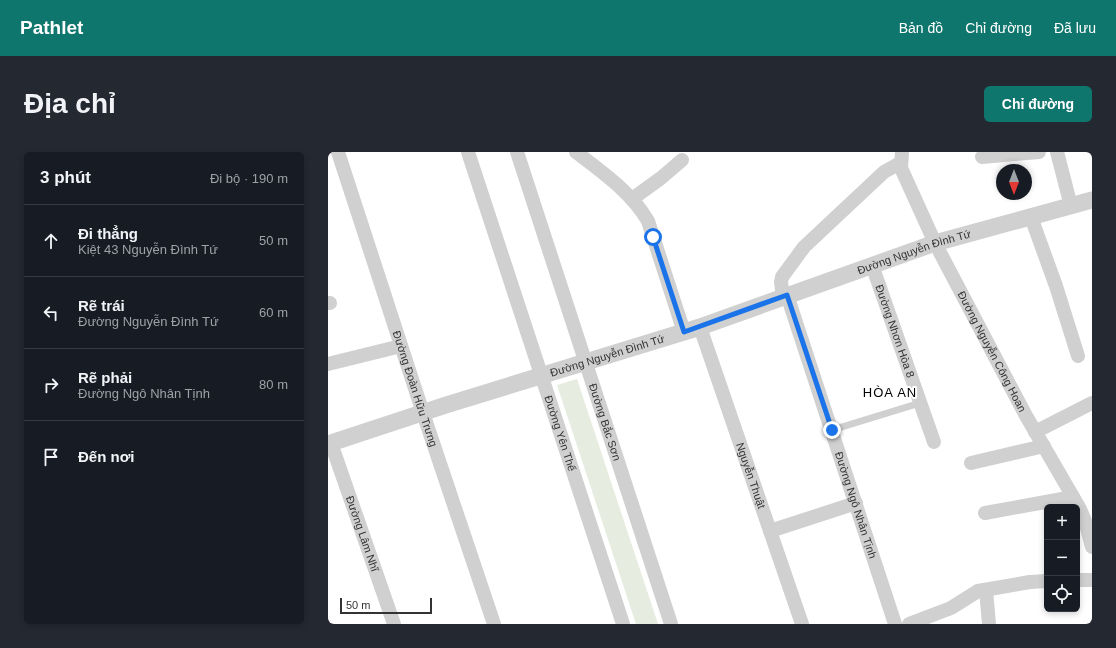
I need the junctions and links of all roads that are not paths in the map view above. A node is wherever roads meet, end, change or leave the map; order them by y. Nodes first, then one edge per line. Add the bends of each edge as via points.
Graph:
1 (338, 152) edge
2 (468, 152) edge
3 (517, 152) edge
4 (576, 152) edge
5 (1039, 152) edge
6 (1057, 152) edge
7 (901, 157) edge
8 (982, 157) dead end
9 (682, 160) dead end
10 (632, 199) junction
11 (1092, 200) edge
12 (1070, 206) junction
13 (1032, 217) junction
14 (935, 243) junction
15 (872, 265) junction
16 (785, 296) junction
17 (692, 329) junction
18 (401, 346) junction
19 (1078, 356) dead end
20 (328, 364) edge
21 (579, 364) junction
22 (546, 375) junction
23 (920, 403) junction
24 (1092, 403) edge
25 (423, 413) junction
26 (832, 430) junction
27 (1035, 432) junction
28 (934, 442) dead end
29 (330, 444) edge
30 (1044, 446) junction
31 (970, 463) dead end
32 (1073, 497) junction
33 (856, 503) junction
34 (985, 512) dead end
35 (770, 531) junction
36 (1092, 547) edge
37 (1080, 580) edge
38 (1092, 580) edge
39 (1044, 581) edge
40 (986, 590) junction
41 (394, 624) edge
42 (494, 624) edge
43 (623, 624) edge
44 (671, 624) edge
45 (802, 624) edge
46 (895, 624) edge
47 (909, 624) edge
48 (989, 624) edge

1 - 18 street, Đường Đoàn Hữu Trưng
2 - 22 street, Đường Yên Thế
3 - 21 street, Đường Bắc Sơn
4 - 10 street, Nguyễn Thuật
5 - 8 street
6 - 12 street
7 - 14 street, Đường Nguyễn Công Hoan via 903,175
7 - 16 street, Đường Ngô Nhân Tịnh via 804,247 782,278
9 - 10 street
10 - 17 street, Nguyễn Thuật via 648,221
11 - 12 street, Đường Nguyễn Đình Tứ
12 - 13 street, Đường Nguyễn Đình Tứ
13 - 14 street, Đường Nguyễn Đình Tứ
13 - 19 street
14 - 15 street, Đường Nguyễn Đình Tứ
14 - 27 street, Đường Nguyễn Công Hoan
15 - 16 street, Đường Nguyễn Đình Tứ
15 - 23 street, Đường Nhơn Hòa 8
16 - 17 street, Đường Nguyễn Đình Tứ
16 - 26 street, Đường Ngô Nhân Tịnh
17 - 21 street, Đường Nguyễn Đình Tứ
17 - 35 street, Nguyễn Thuật
18 - 20 street
18 - 25 street, Đường Đoàn Hữu Trưng
21 - 22 street, Đường Nguyễn Đình Tứ
21 - 44 street, Đường Bắc Sơn
22 - 25 street, Đường Nguyễn Đình Tứ
22 - 43 street, Đường Yên Thế
23 - 26 lane
23 - 28 street, Đường Nhơn Hòa 8
24 - 27 street
25 - 29 street, Đường Nguyễn Đình Tứ
25 - 42 street, Đường Đoàn Hữu Trưng
26 - 33 street, Đường Ngô Nhân Tịnh
27 - 30 street, Đường Nguyễn Công Hoan
29 - 41 street, Đường Lâm Nhĩ
30 - 31 street
30 - 32 street, Đường Nguyễn Công Hoan
32 - 34 street
32 - 36 street, Đường Nguyễn Công Hoan via 1085,521
33 - 35 street
33 - 46 street, Đường Ngô Nhân Tịnh
35 - 45 street, Nguyễn Thuật
37 - 38 street
39 - 40 street
40 - 47 street via 978,591 951,608
40 - 48 street

